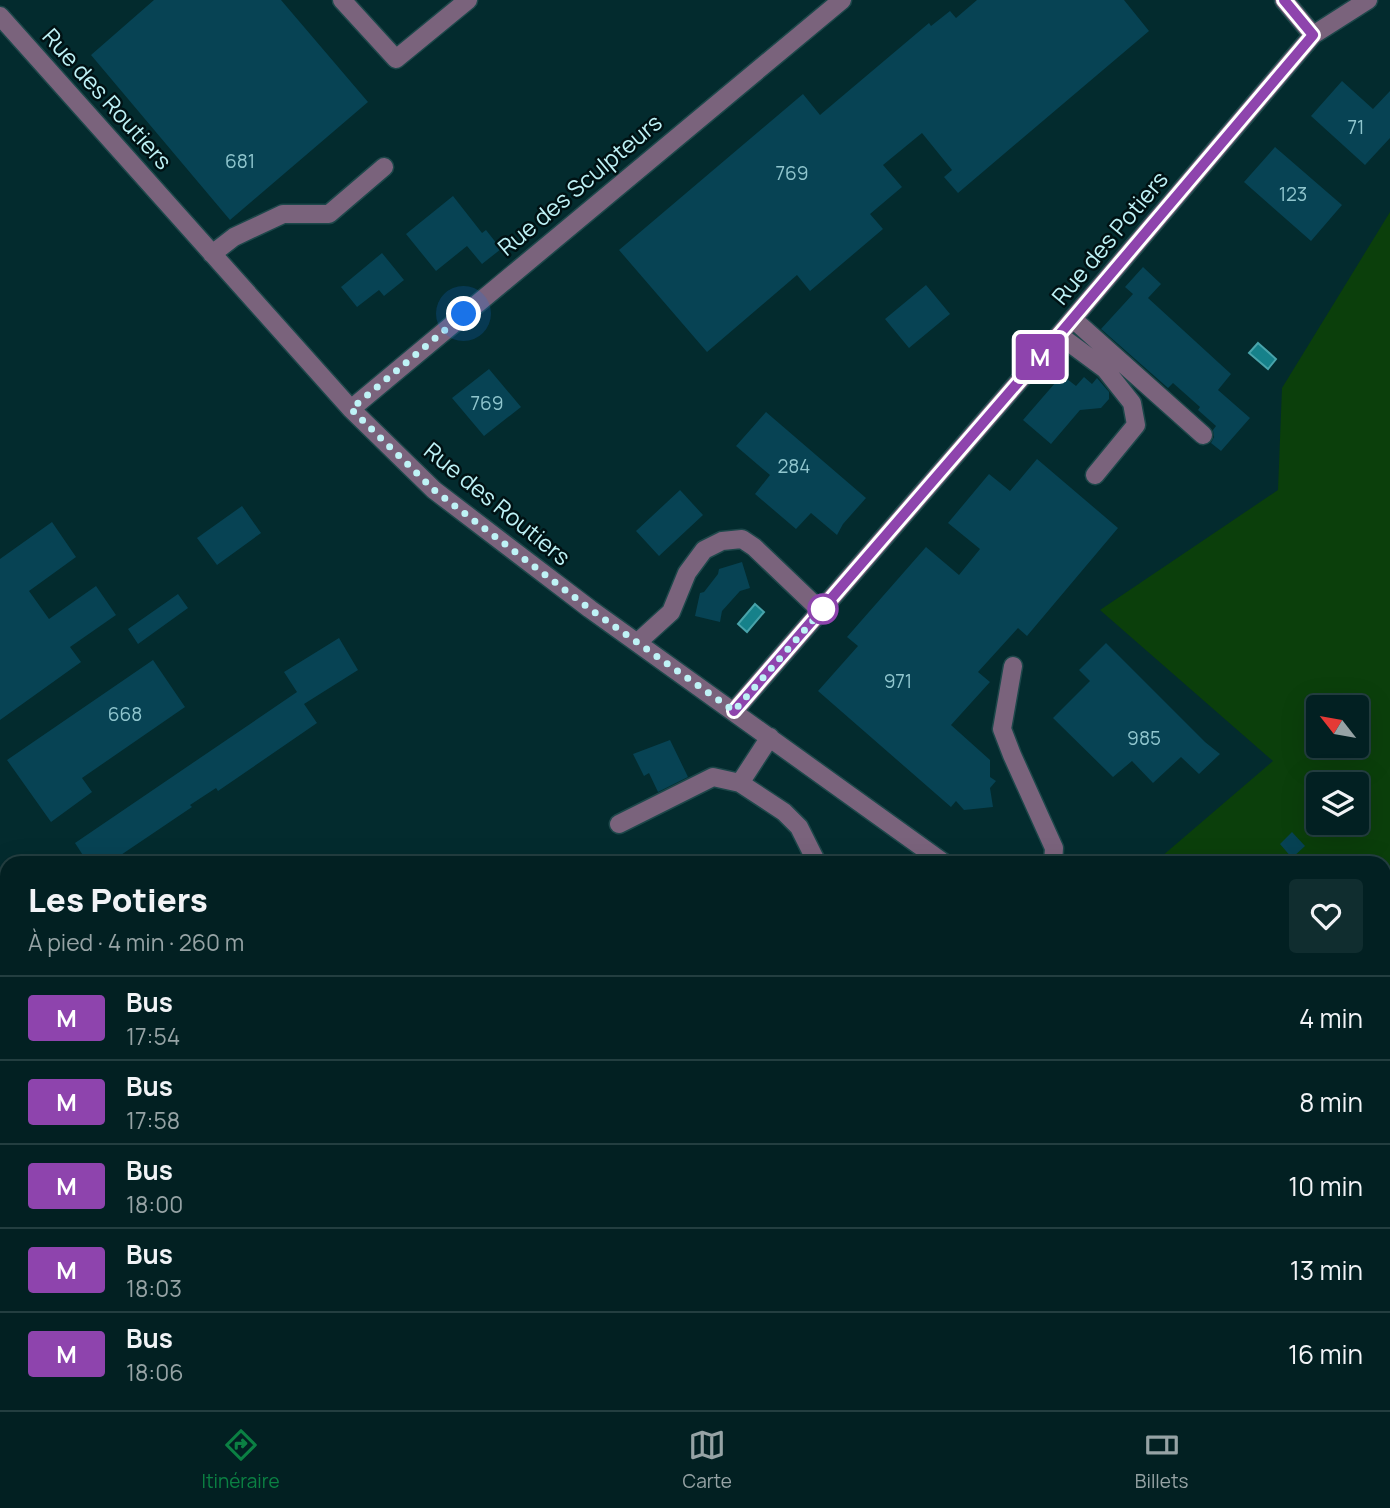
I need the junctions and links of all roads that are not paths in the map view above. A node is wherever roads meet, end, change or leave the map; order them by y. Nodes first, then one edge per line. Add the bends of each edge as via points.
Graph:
1 (342, 0) edge
2 (468, 0) edge
3 (842, 0) edge
4 (1284, 0) edge
5 (1368, 0) edge
6 (0, 16) edge
7 (1313, 35) junction
8 (384, 167) dead end
9 (212, 254) junction
10 (1073, 319) junction
11 (1059, 335) junction
12 (351, 409) junction
13 (1203, 435) dead end
14 (1095, 475) dead end
15 (821, 611) junction
16 (638, 642) junction
17 (1013, 666) dead end
18 (734, 711) junction
19 (770, 737) junction
20 (740, 783) junction
21 (619, 824) dead end
22 (814, 856) edge
23 (934, 856) edge
24 (1053, 856) edge

1 - 2 street via 396,59
3 - 12 street, Rue des Sculpteurs
4 - 7 street
5 - 7 street, Rue des Potiers
6 - 9 street, Rue des Routiers
7 - 10 street, Rue des Potiers
8 - 9 street via 329,214 283,214 234,237
9 - 12 street, Rue des Routiers
10 - 11 street, Rue des Potiers
10 - 13 street
11 - 14 street via 1105,369 1132,403 1136,425
11 - 15 street, Rue des Potiers
12 - 16 street, Rue des Routiers via 434,490
15 - 16 street via 754,547 742,539 722,541 704,550 687,573 671,612
15 - 18 street, Rue des Potiers
16 - 18 street, Rue des Routiers
17 - 24 street via 1002,729
18 - 19 street, Rue des Routiers
19 - 20 street
19 - 23 street, Rue des Routiers
20 - 21 street via 712,777
20 - 22 street via 784,812 799,827

